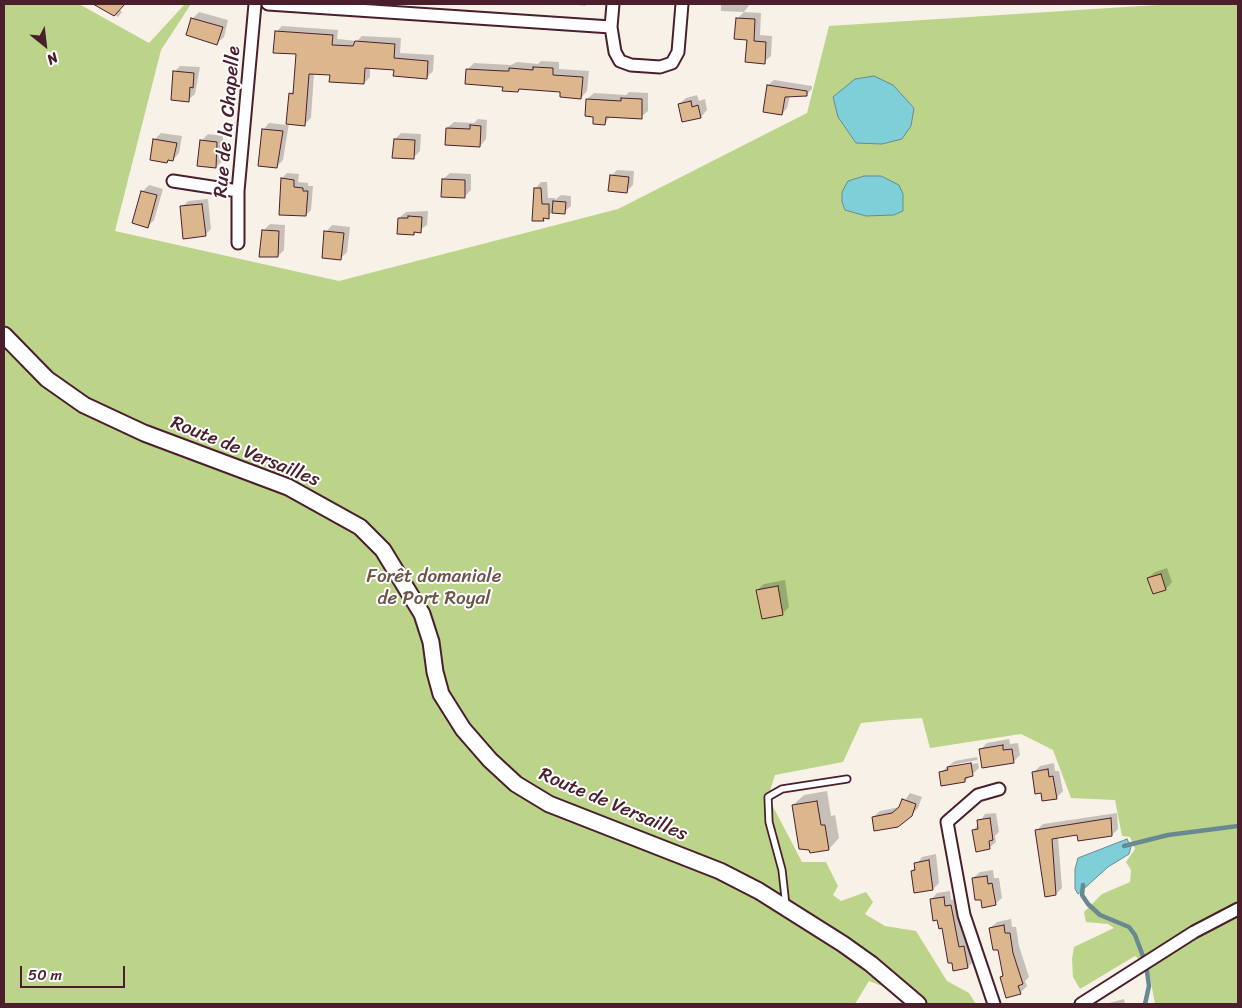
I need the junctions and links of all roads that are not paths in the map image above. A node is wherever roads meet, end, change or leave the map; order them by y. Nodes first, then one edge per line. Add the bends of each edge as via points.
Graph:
1 (255, 4) edge
2 (268, 4) edge
3 (613, 4) edge
4 (682, 4) edge
5 (611, 27) junction
6 (173, 180) dead end
7 (238, 191) junction
8 (238, 243) dead end
9 (4, 335) edge
10 (847, 779) dead end
11 (998, 789) dead end
12 (786, 906) junction
13 (1238, 909) edge
14 (918, 1004) edge
15 (994, 1004) edge
16 (1081, 1004) edge

1 - 7 street, Rue de la Chapelle
2 - 5 street
3 - 5 street
4 - 5 street via 678,52 672,63 660,67 620,61 615,52
6 - 7 street
7 - 8 street, Rue de la Chapelle
9 - 12 main road, Route de Versailles via 47,379 84,405 144,433 288,487 360,528 383,550 404,583 425,624 442,694 463,729 516,784 549,804 720,871
10 - 12 lane via 782,789 768,797 769,822 782,870
11 - 15 street via 978,795 946,822 964,915
12 - 14 main road, Route de Versailles via 871,964
13 - 16 street via 1194,932

